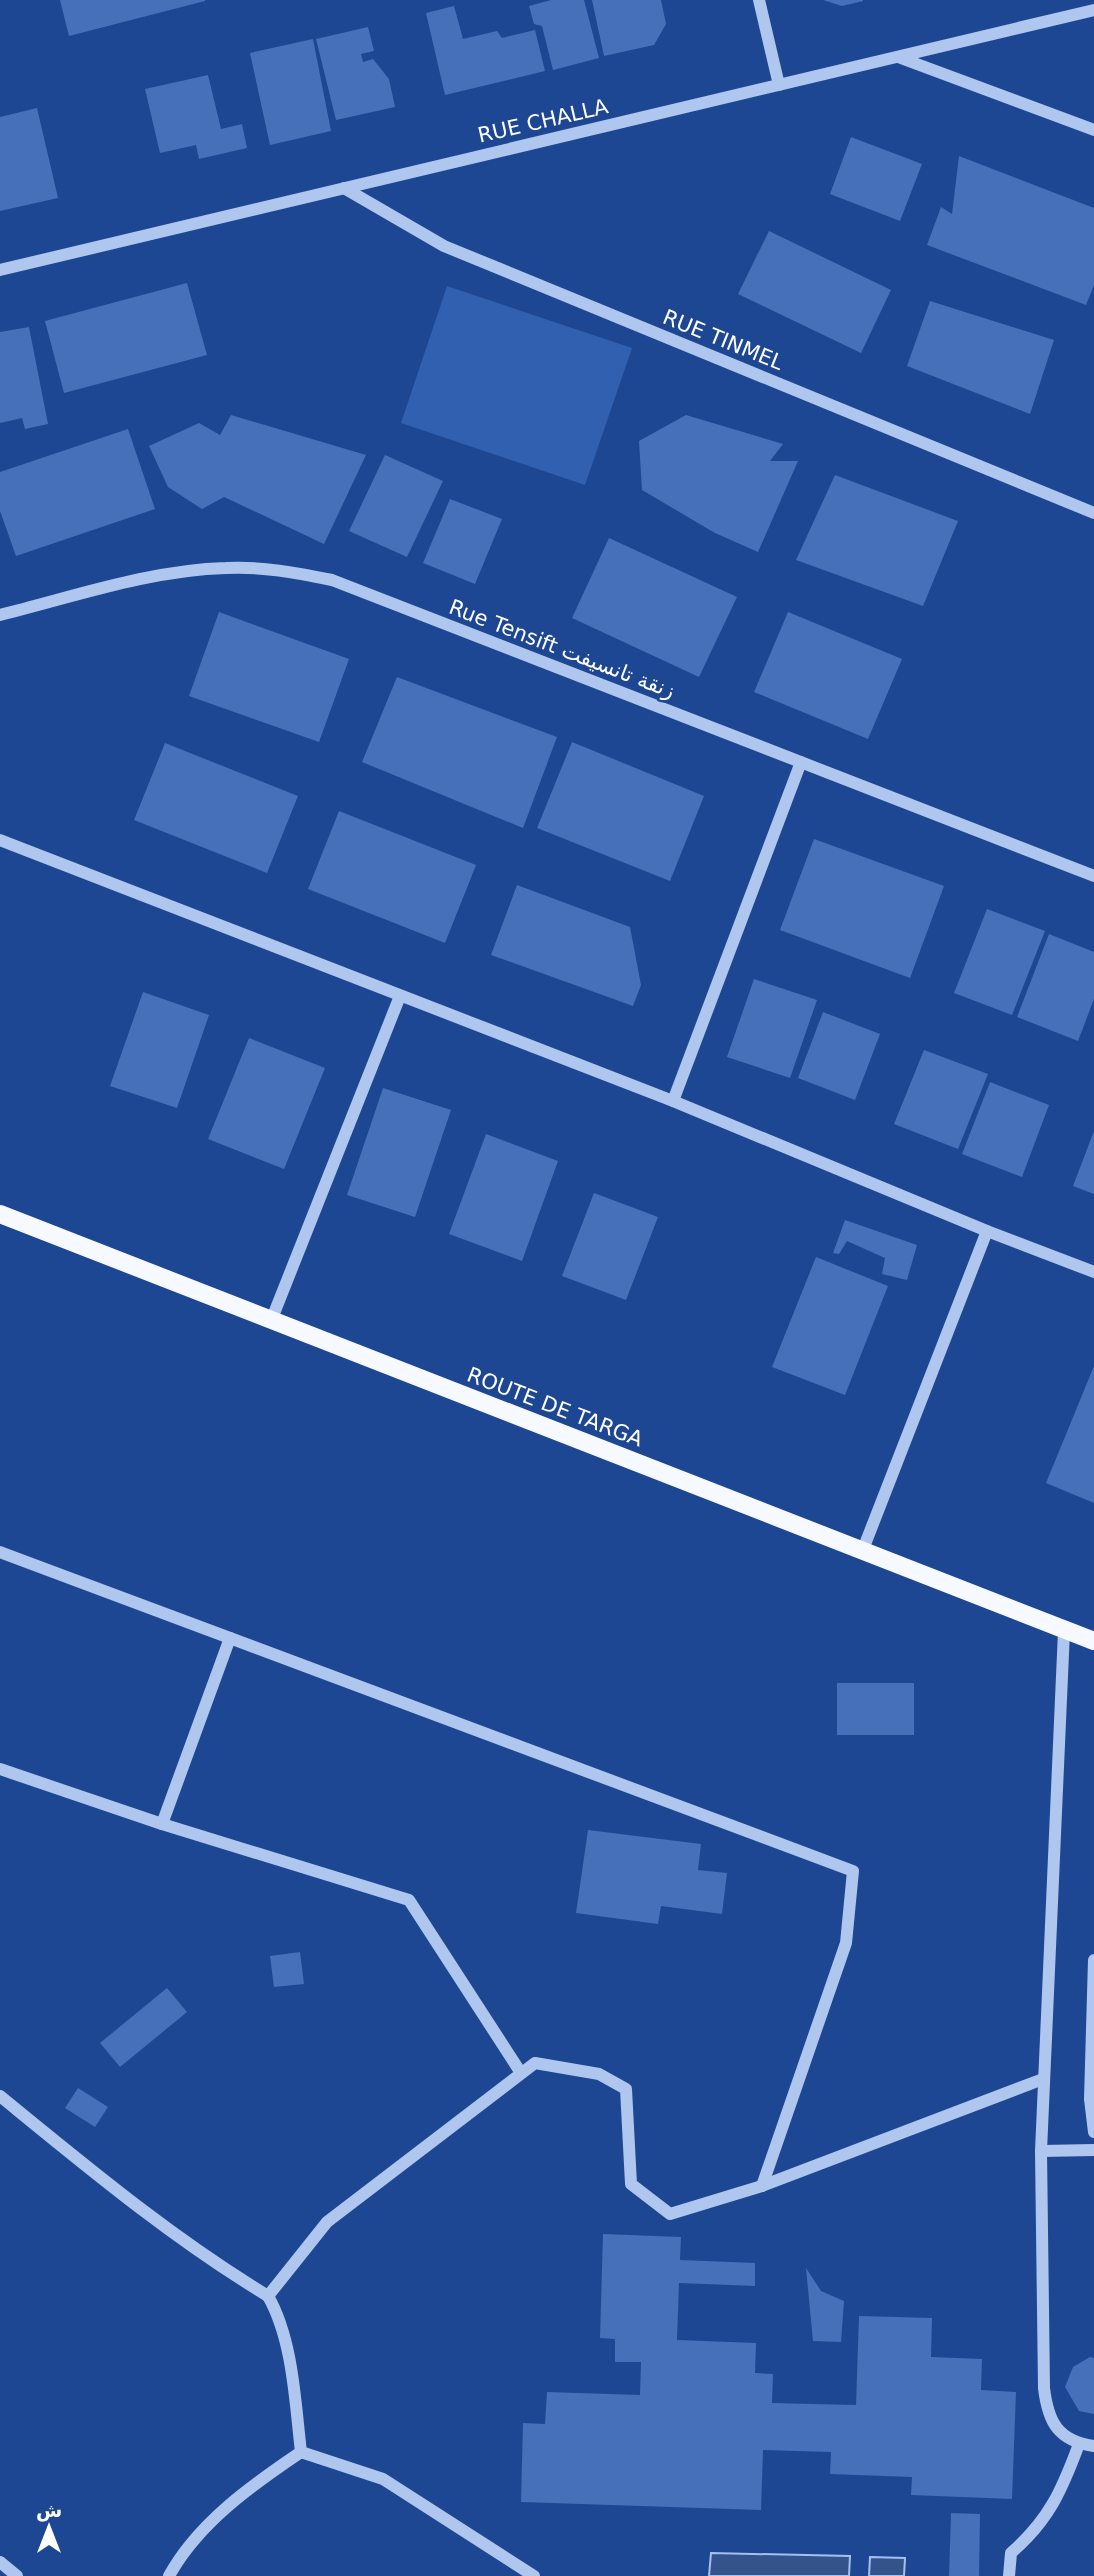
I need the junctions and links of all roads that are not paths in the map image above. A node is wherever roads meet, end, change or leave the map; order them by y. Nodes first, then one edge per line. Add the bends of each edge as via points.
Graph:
1 (759, 0) edge
2 (1094, 10) edge
3 (898, 57) junction
4 (779, 85) junction
5 (1094, 130) edge
6 (344, 188) junction
7 (0, 270) edge
8 (1094, 513) edge
9 (0, 615) edge
10 (801, 762) junction
11 (0, 840) edge
12 (1094, 876) edge
13 (400, 996) junction
14 (673, 1101) junction
15 (0, 1214) edge
16 (987, 1231) junction
17 (1094, 1272) edge
18 (271, 1321) junction
19 (0, 1552) edge
20 (862, 1552) junction
21 (1064, 1631) junction
22 (230, 1638) junction
23 (1094, 1642) edge
24 (0, 1769) edge
25 (162, 1824) junction
26 (1094, 1960) edge
27 (521, 2073) junction
28 (1043, 2079) junction
29 (0, 2096) edge
30 (1094, 2132) edge
31 (1094, 2150) edge
32 (1041, 2151) junction
33 (762, 2186) junction
34 (268, 2296) junction
35 (1079, 2444) junction
36 (1094, 2446) edge
37 (301, 2452) junction
38 (0, 2562) edge
39 (17, 2576) edge
40 (169, 2576) edge
41 (534, 2576) edge
42 (1009, 2576) edge

1 - 4 street
2 - 3 street, RUE CHALLA
3 - 4 street, RUE CHALLA
3 - 5 street
4 - 6 street, RUE CHALLA
6 - 7 street, RUE CHALLA
6 - 8 street, RUE TINMEL via 444,246
9 - 10 street, Rue Tensift زنقة تانسيفت via 167,575 226,568 284,571 332,580
10 - 12 street, Rue Tensift زنقة تانسيفت
10 - 14 street
11 - 13 street
13 - 14 street
13 - 18 street
14 - 16 street
15 - 18 main road, ROUTE DE TARGA
16 - 17 street
16 - 20 street
18 - 20 main road, ROUTE DE TARGA
19 - 22 street
20 - 21 main road, ROUTE DE TARGA
21 - 23 main road, ROUTE DE TARGA
21 - 28 street
22 - 25 street
22 - 33 street via 853,1871 846,1943
24 - 25 street
25 - 27 street via 410,1900
26 - 30 street via 1090,2099
27 - 33 street via 535,2063 598,2074 626,2089 631,2184 670,2214
27 - 34 street via 327,2222
28 - 32 street
28 - 33 street
29 - 34 street via 144,2213
31 - 32 street
32 - 35 street via 1047,2411 1059,2431
34 - 37 street via 278,2313
35 - 36 street
35 - 42 street via 1061,2494 1034,2533 1011,2553
37 - 40 street via 250,2486 181,2554
37 - 41 street via 383,2479
38 - 39 street

